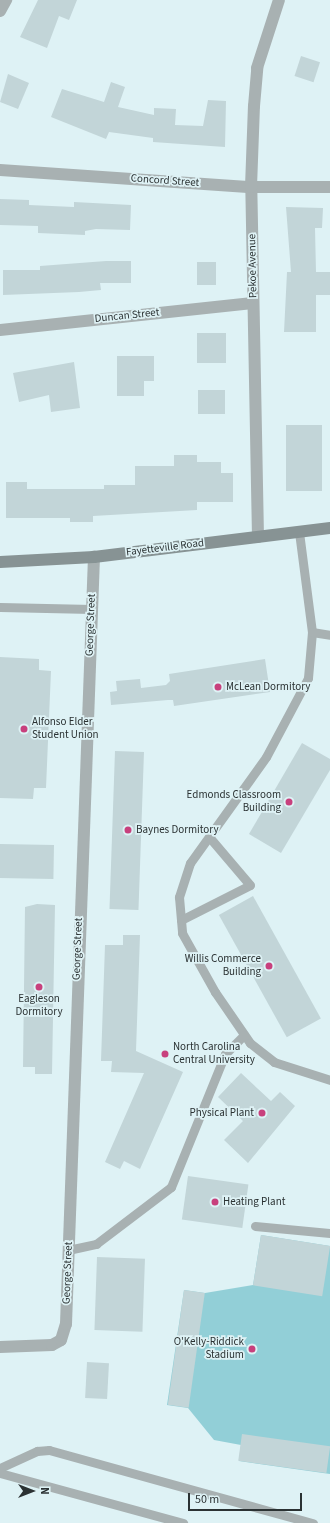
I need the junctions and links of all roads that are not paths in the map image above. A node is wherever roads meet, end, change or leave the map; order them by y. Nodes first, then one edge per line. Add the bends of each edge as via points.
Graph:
1 (6, 0) edge
2 (279, 0) edge
3 (0, 11) edge
4 (0, 170) edge
5 (330, 186) edge
6 (251, 187) junction
7 (253, 303) junction
8 (0, 330) edge
9 (330, 528) edge
10 (299, 532) junction
11 (258, 536) junction
12 (94, 557) junction
13 (0, 562) edge
14 (0, 608) edge
15 (92, 609) junction
16 (312, 632) junction
17 (330, 635) edge
18 (210, 838) junction
19 (181, 920) junction
20 (244, 1035) junction
21 (330, 1080) edge
22 (255, 1226) dead end
23 (330, 1233) edge
24 (68, 1250) junction
25 (0, 1347) edge
26 (0, 1468) edge
27 (0, 1473) edge
28 (183, 1523) edge
29 (314, 1523) edge

1 - 3 street
2 - 6 street, Pekoe Avenue via 257,68
4 - 6 street, Concord Street
5 - 6 street, Concord Street
6 - 7 street, Pekoe Avenue
7 - 8 street, Duncan Street
7 - 11 street, Pekoe Avenue
9 - 10 main road, Fayetteville Road
10 - 11 main road, Fayetteville Road
10 - 16 lane
11 - 12 main road, Fayetteville Road
12 - 13 main road, Fayetteville Road
12 - 15 street, George Street
14 - 15 lane
15 - 24 street, George Street
16 - 17 lane
16 - 18 lane via 308,678 266,757
18 - 19 lane via 190,863 179,896
18 - 19 lane via 250,885
19 - 20 lane via 182,933
20 - 21 lane via 274,1062
20 - 24 lane via 226,1054 171,1187 96,1244
22 - 23 lane
24 - 25 street, George Street via 66,1324 61,1340 31,1348
26 - 29 lane via 37,1452 49,1450
27 - 28 lane

